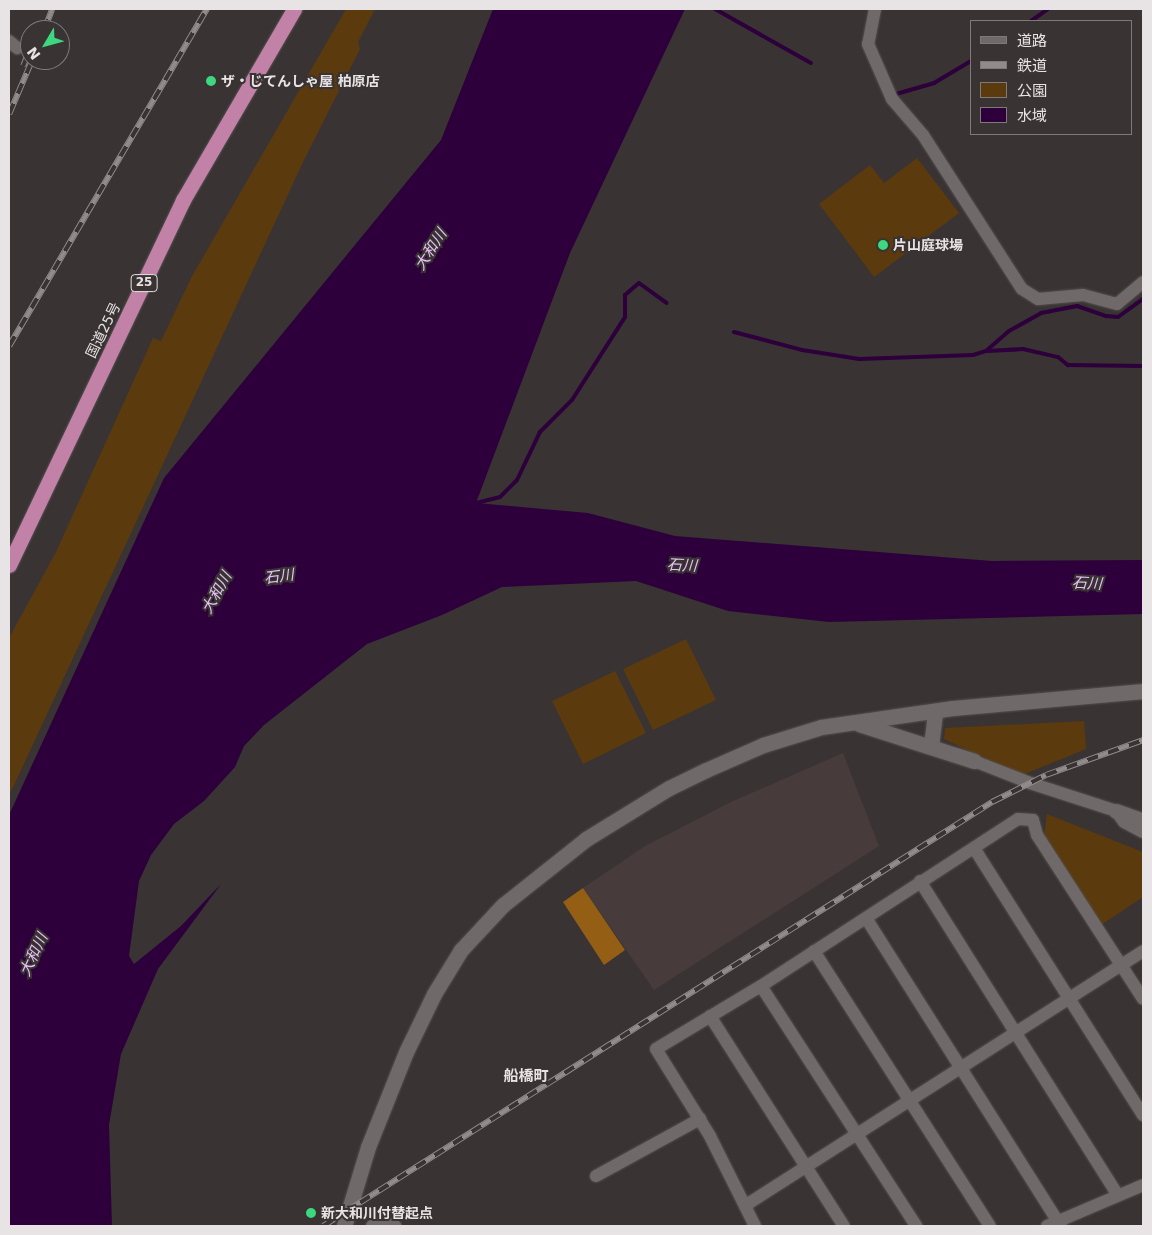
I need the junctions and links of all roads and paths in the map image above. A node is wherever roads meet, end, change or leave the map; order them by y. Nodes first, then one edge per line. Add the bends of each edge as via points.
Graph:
1 (294, 9) edge
2 (875, 9) edge
3 (1143, 282) edge
4 (9, 565) edge
5 (1143, 691) edge
6 (935, 711) junction
7 (851, 722) junction
8 (931, 746) junction
9 (974, 761) joint
10 (1116, 811) junction
11 (1143, 821) edge
12 (1143, 832) edge
13 (974, 848) junction
14 (920, 881) junction
15 (866, 918) junction
16 (814, 951) junction
17 (1143, 951) edge
18 (1122, 965) junction
19 (761, 986) junction
20 (1068, 999) junction
21 (1143, 999) edge
22 (710, 1016) junction
23 (1015, 1031) junction
24 (962, 1065) junction
25 (910, 1099) junction
26 (1143, 1115) edge
27 (700, 1119) junction
28 (857, 1133) junction
29 (806, 1165) junction
30 (596, 1176) dead end
31 (1143, 1185) edge
32 (1118, 1195) junction
33 (746, 1206) junction
34 (1060, 1223) edge
35 (344, 1226) edge
36 (372, 1226) edge
37 (395, 1226) edge
38 (755, 1226) edge
39 (844, 1226) edge
40 (916, 1226) edge
41 (990, 1226) edge
42 (1047, 1226) edge

1 - 4 highway, 国道25号 / 25 via 183,200
2 - 3 street via 868,44 892,99 923,135 1022,290 1038,299 1082,295 1117,304
5 - 6 street
6 - 7 street
6 - 8 street
7 - 8 street
7 - 35 street via 821,727 763,745 669,788 586,839 490,918 461,950 434,994 406,1052 368,1147
8 - 9 street
9 - 10 street via 1030,784
10 - 11 street
10 - 12 street via 1124,822
13 - 14 street
13 - 18 street via 1018,819 1033,820 1037,836
13 - 20 street
14 - 15 street
14 - 23 street
15 - 16 street
15 - 24 street
16 - 19 street
16 - 25 street
17 - 18 street
18 - 20 street
18 - 21 street
19 - 22 street
19 - 28 street
20 - 23 street
20 - 26 street
22 - 27 street via 656,1048
22 - 29 street
23 - 24 street
23 - 32 street
24 - 25 street
24 - 34 street
25 - 28 street
25 - 41 street
27 - 30 street
27 - 33 street
28 - 29 street
28 - 40 street
29 - 33 street
29 - 39 street
31 - 32 street
32 - 34 street
33 - 38 street
34 - 42 street
36 - 37 street via 383,1222

